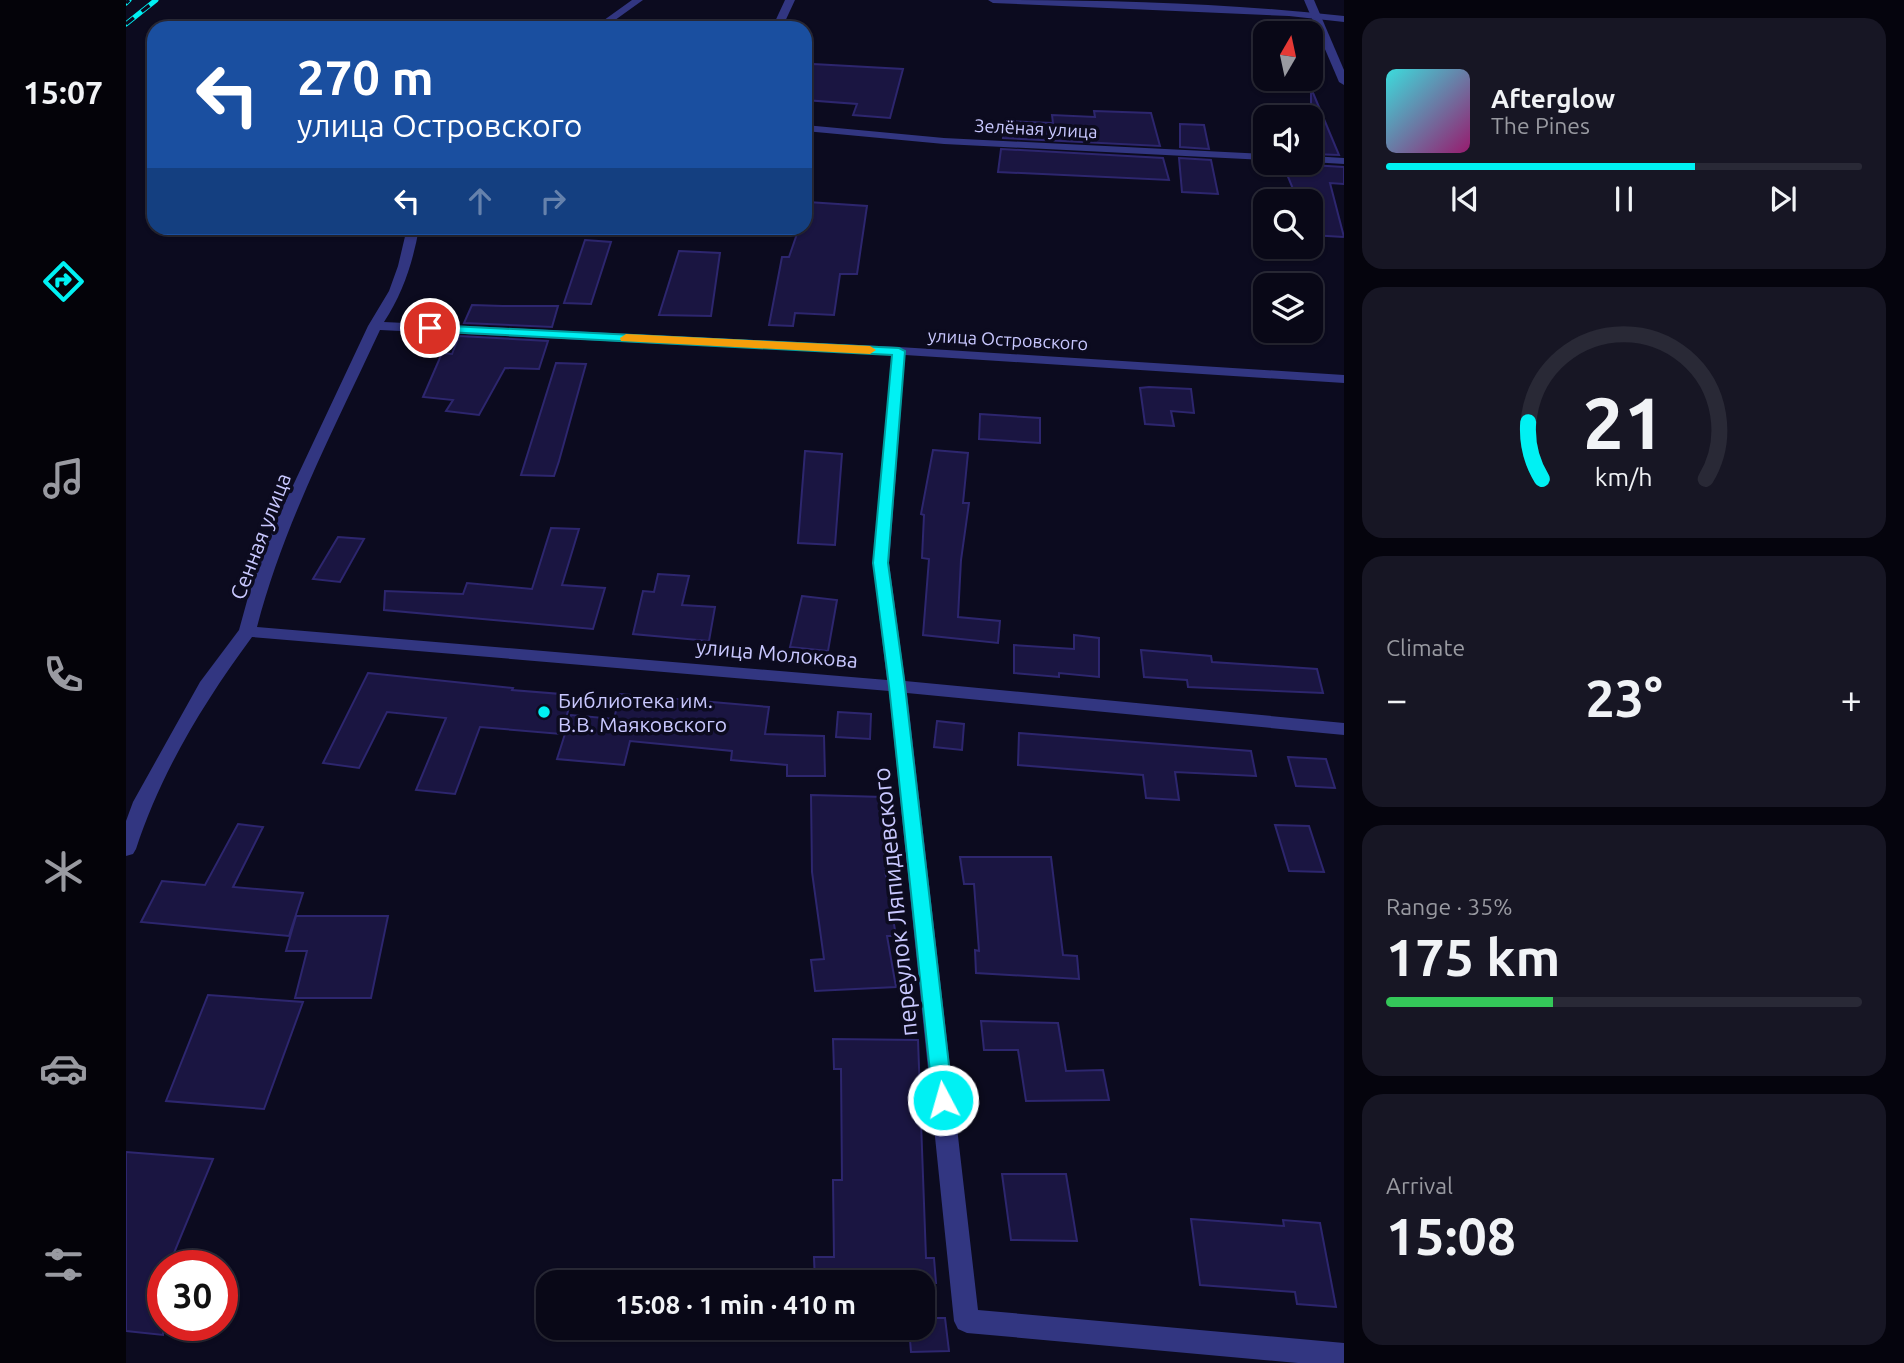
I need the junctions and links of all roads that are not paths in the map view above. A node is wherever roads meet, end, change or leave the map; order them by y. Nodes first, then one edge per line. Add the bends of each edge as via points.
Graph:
1 (638, 0) edge
2 (790, 0) edge
3 (993, 0) edge
4 (1309, 0) edge
5 (1315, 16) junction
6 (1344, 19) edge
7 (608, 21) edge
8 (780, 21) edge
9 (1344, 82) edge
10 (812, 129) edge
11 (1253, 156) edge
12 (1323, 160) edge
13 (1344, 161) edge
14 (412, 235) edge
15 (375, 326) junction
16 (899, 351) junction
17 (1344, 379) edge
18 (247, 631) junction
19 (897, 686) junction
20 (1344, 729) edge
21 (126, 849) edge
22 (1344, 1356) edge

1 - 7 street
2 - 8 street
3 - 5 street
4 - 5 street
5 - 6 street
5 - 9 street
10 - 11 street, Зелёная улица via 944,141
12 - 13 street
14 - 15 street, Сенная улица via 409,257
15 - 16 street, улица Островского
15 - 18 street, Сенная улица via 281,528
16 - 17 street, улица Островского
16 - 19 street, переулок Ляпидевского via 881,563
18 - 19 street, улица Молокова
18 - 21 street, Сенная улица via 209,682 142,802
19 - 20 street, улица Молокова
19 - 22 street, переулок Ляпидевского via 967,1321

